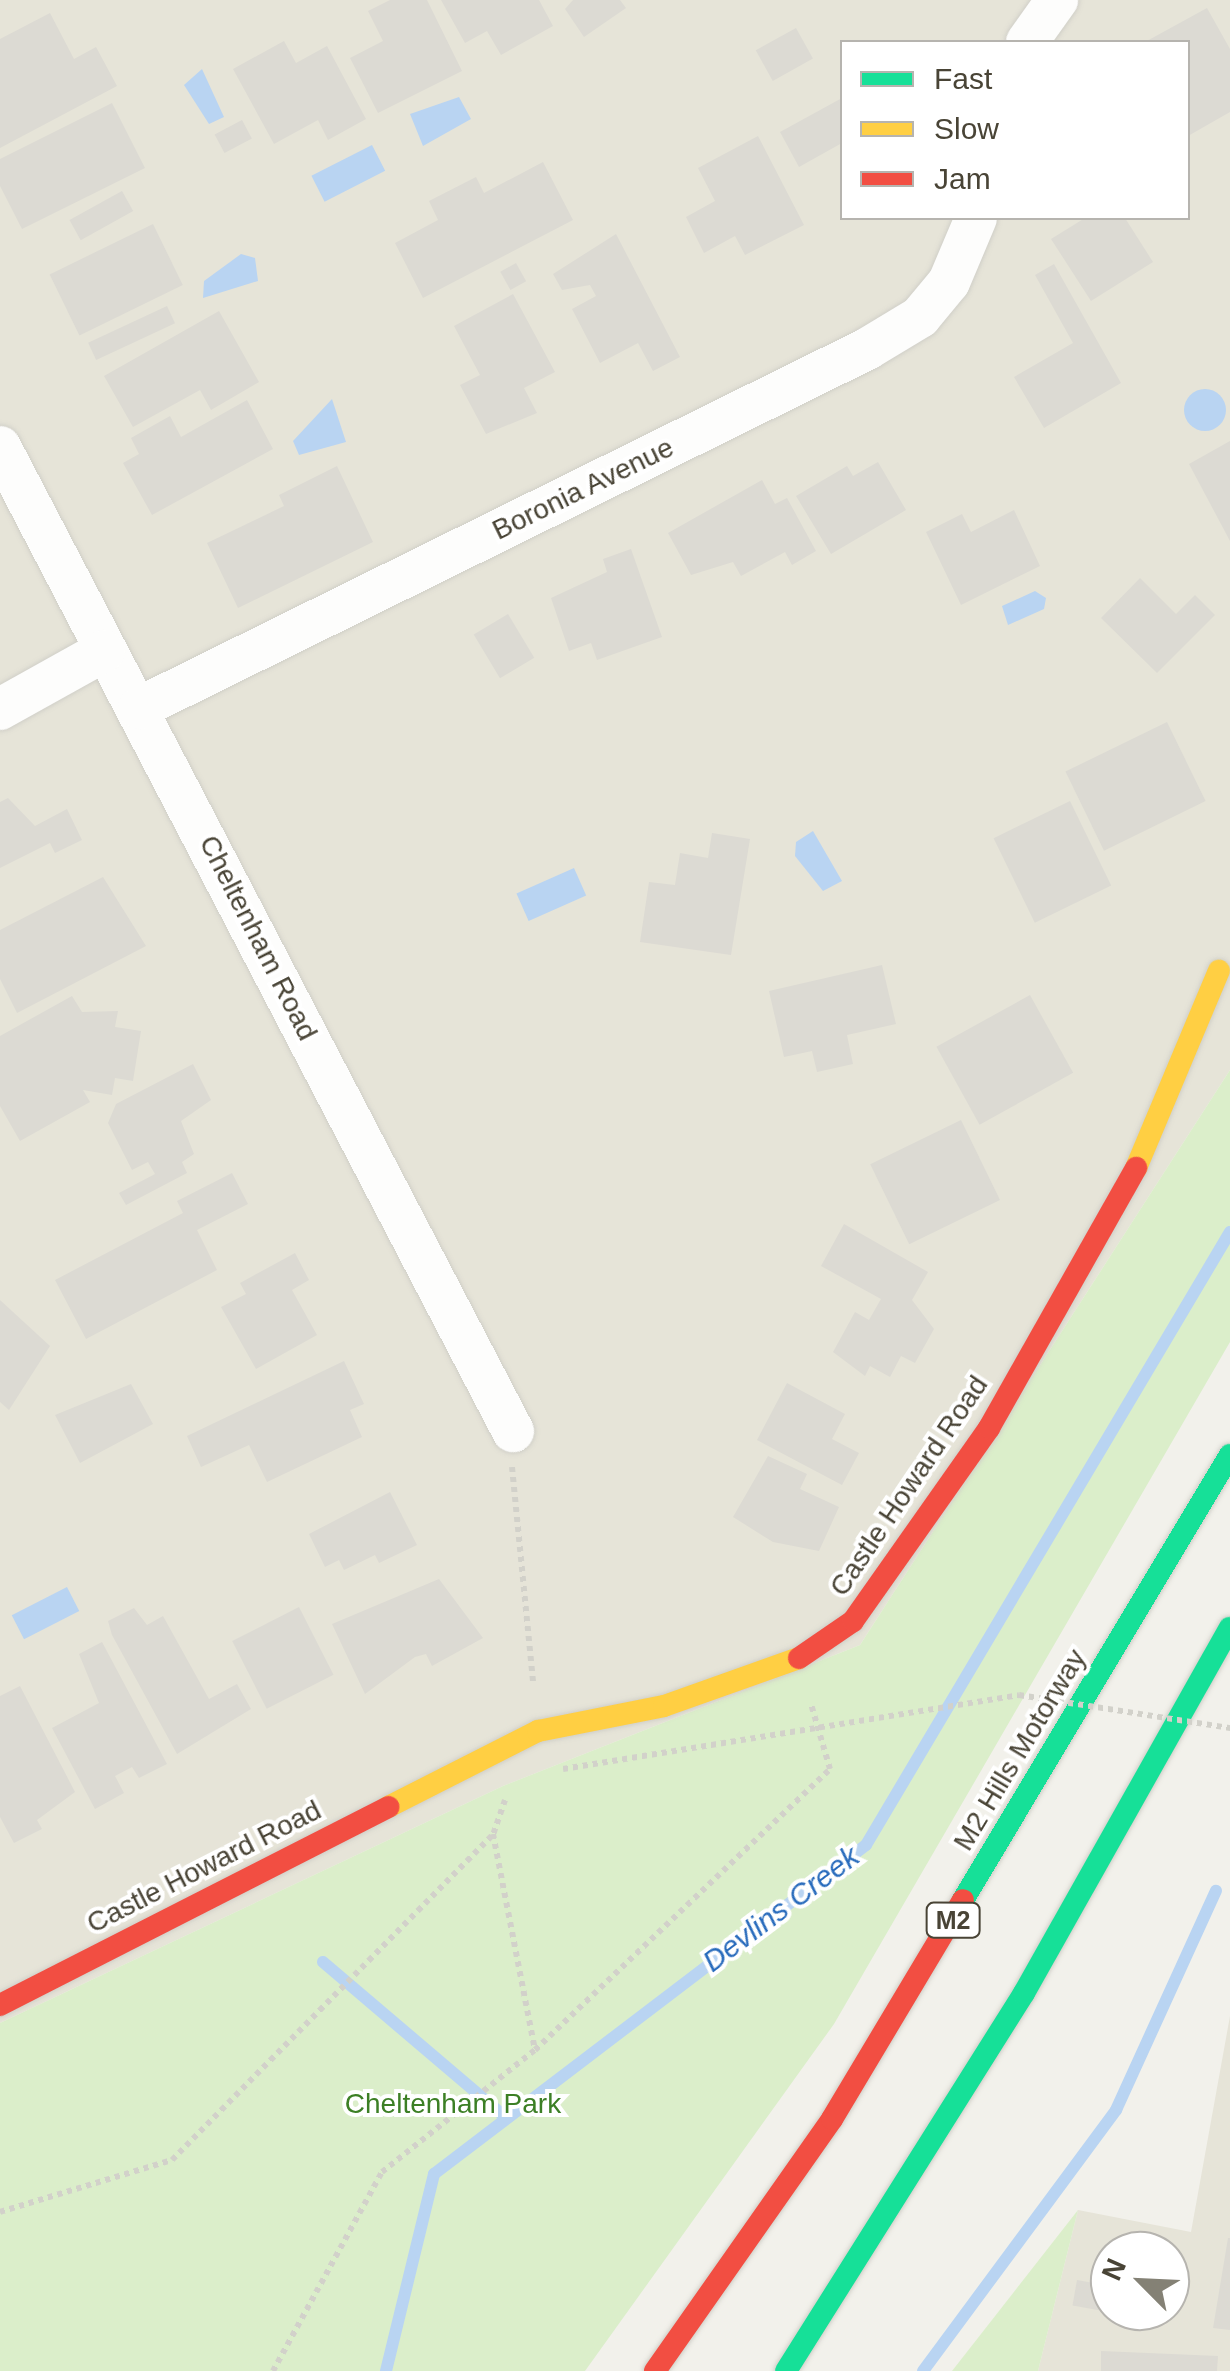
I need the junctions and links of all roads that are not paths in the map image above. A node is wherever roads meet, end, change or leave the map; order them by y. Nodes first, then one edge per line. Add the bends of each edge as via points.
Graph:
1 (1057, 0) edge
2 (1028, 40) edge
3 (975, 220) edge
4 (0, 447) edge
5 (104, 651) junction
6 (139, 708) junction
7 (0, 709) edge
8 (1219, 972) dead end
9 (513, 1431) dead end
10 (1230, 1455) edge
11 (1230, 1628) edge
12 (0, 2005) edge
13 (654, 2371) edge
14 (786, 2371) edge

1 - 2 street
3 - 6 street, Boronia Avenue via 949,282 920,317 880,341
4 - 5 street, Cheltenham Road
5 - 6 street, Cheltenham Road
5 - 7 street
6 - 9 street, Cheltenham Road
8 - 12 main road, Castle Howard Road via 1120,1205 989,1428 853,1621 797,1660 664,1706 538,1730
10 - 13 main road, M2 Hills Motorway / M2 via 832,2119
11 - 14 main road via 1024,1993

